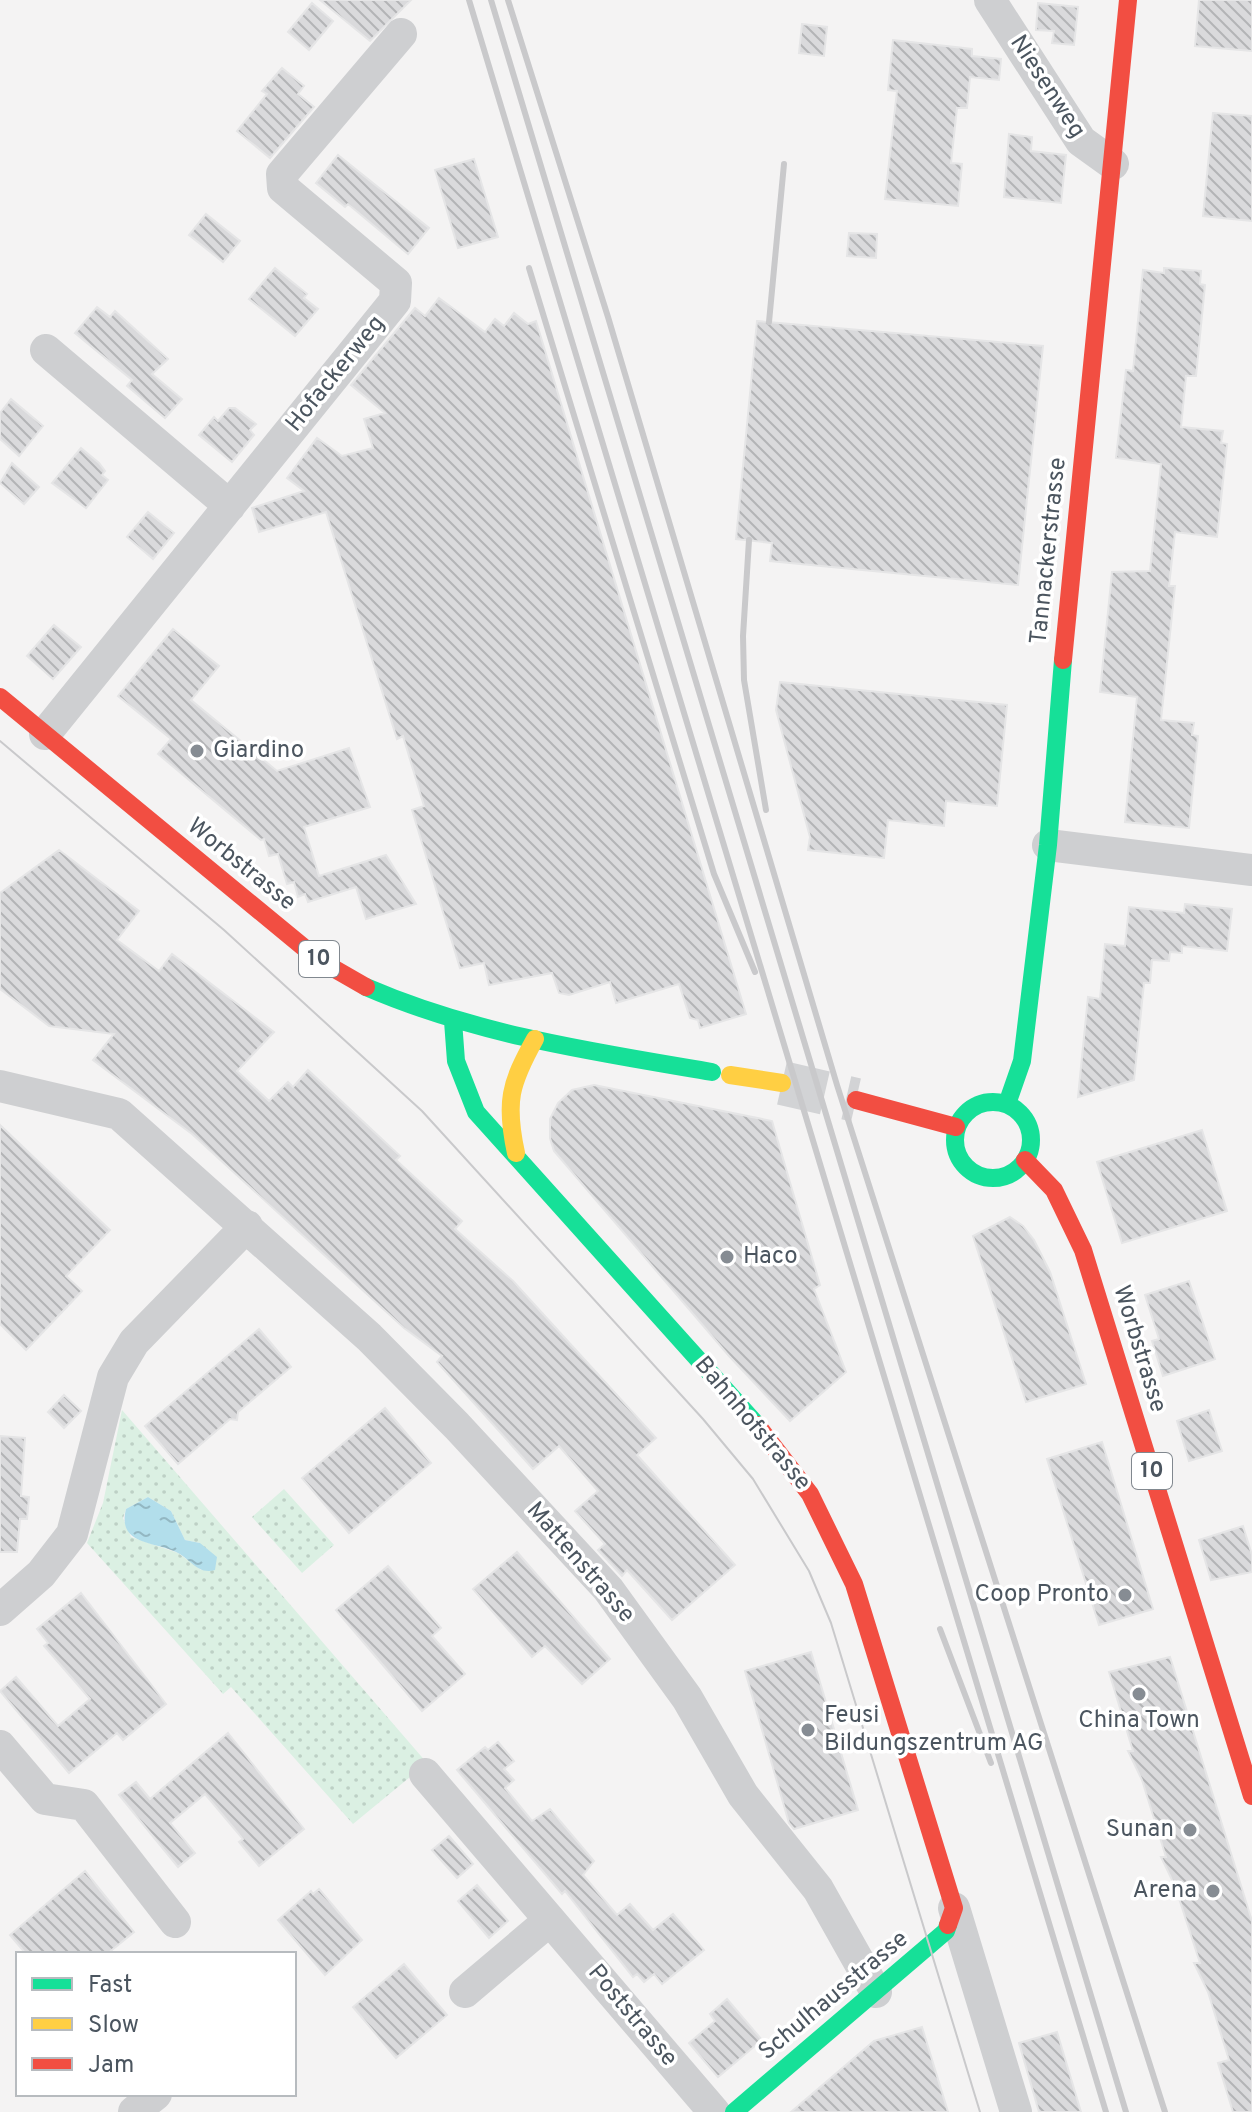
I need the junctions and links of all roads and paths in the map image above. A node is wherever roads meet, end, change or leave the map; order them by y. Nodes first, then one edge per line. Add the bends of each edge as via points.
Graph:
1 (990, 0) edge
2 (1128, 0) edge
3 (401, 34) dead end
4 (1113, 164) junction
5 (46, 350) dead end
6 (230, 506) junction
7 (0, 697) edge
8 (45, 734) junction
9 (1048, 845) junction
10 (1252, 870) edge
11 (453, 1021) junction
12 (535, 1039) junction
13 (782, 1083) tunnel mouth
14 (0, 1086) edge
15 (856, 1100) tunnel mouth
16 (1007, 1104) junction
17 (956, 1127) junction
18 (516, 1153) junction
19 (1025, 1160) junction
20 (247, 1226) junction
21 (0, 1610) edge
22 (0, 1746) edge
23 (425, 1774) dead end
24 (1252, 1796) edge
25 (954, 1908) junction
26 (550, 1920) junction
27 (175, 1922) dead end
28 (465, 1992) dead end
29 (876, 1992) junction
30 (154, 2096) edge
31 (134, 2112) edge
32 (714, 2112) edge
33 (734, 2112) edge
34 (1016, 2112) edge

1 - 4 street, Niesenweg via 1081,141
2 - 4 street, Tannackerstrasse
3 - 6 street, Hofackerweg via 282,174 283,188 396,283 395,301
4 - 9 street, Tannackerstrasse
5 - 6 street
6 - 8 street, Hofackerweg
7 - 8 street, Worbstrasse / 10
8 - 11 street, Worbstrasse / 10 via 319,960 387,999
9 - 10 street
9 - 16 street, Tannackerstrasse via 1022,1061
11 - 12 street, Worbstrasse / 10
11 - 18 street, Bahnhofstrasse via 456,1061 468,1097
12 - 13 street, Worbstrasse / 10
12 - 18 street via 506,1098
14 - 20 street, Mattenstrasse via 119,1114
15 - 17 street
16 - 17 street via 983,1103
16 - 19 street via 1029,1128
17 - 19 street via 955,1147 974,1173 1008,1175
18 - 25 street, Bahnhofstrasse via 776,1446 810,1494 854,1584
19 - 24 street, Worbstrasse / 10 via 1061,1198 1083,1250
20 - 21 street via 134,1342 113,1377 72,1534 41,1574
20 - 29 street, Mattenstrasse via 369,1337 608,1589 687,1698 743,1795 818,1889
22 - 27 street via 45,1799 84,1805
23 - 26 street, Poststrasse
25 - 29 street, Schulhausstrasse via 946,1931
25 - 34 street, Bahnhofstrasse
26 - 28 street
26 - 32 street, Poststrasse
29 - 33 street, Schulhausstrasse
30 - 31 street

